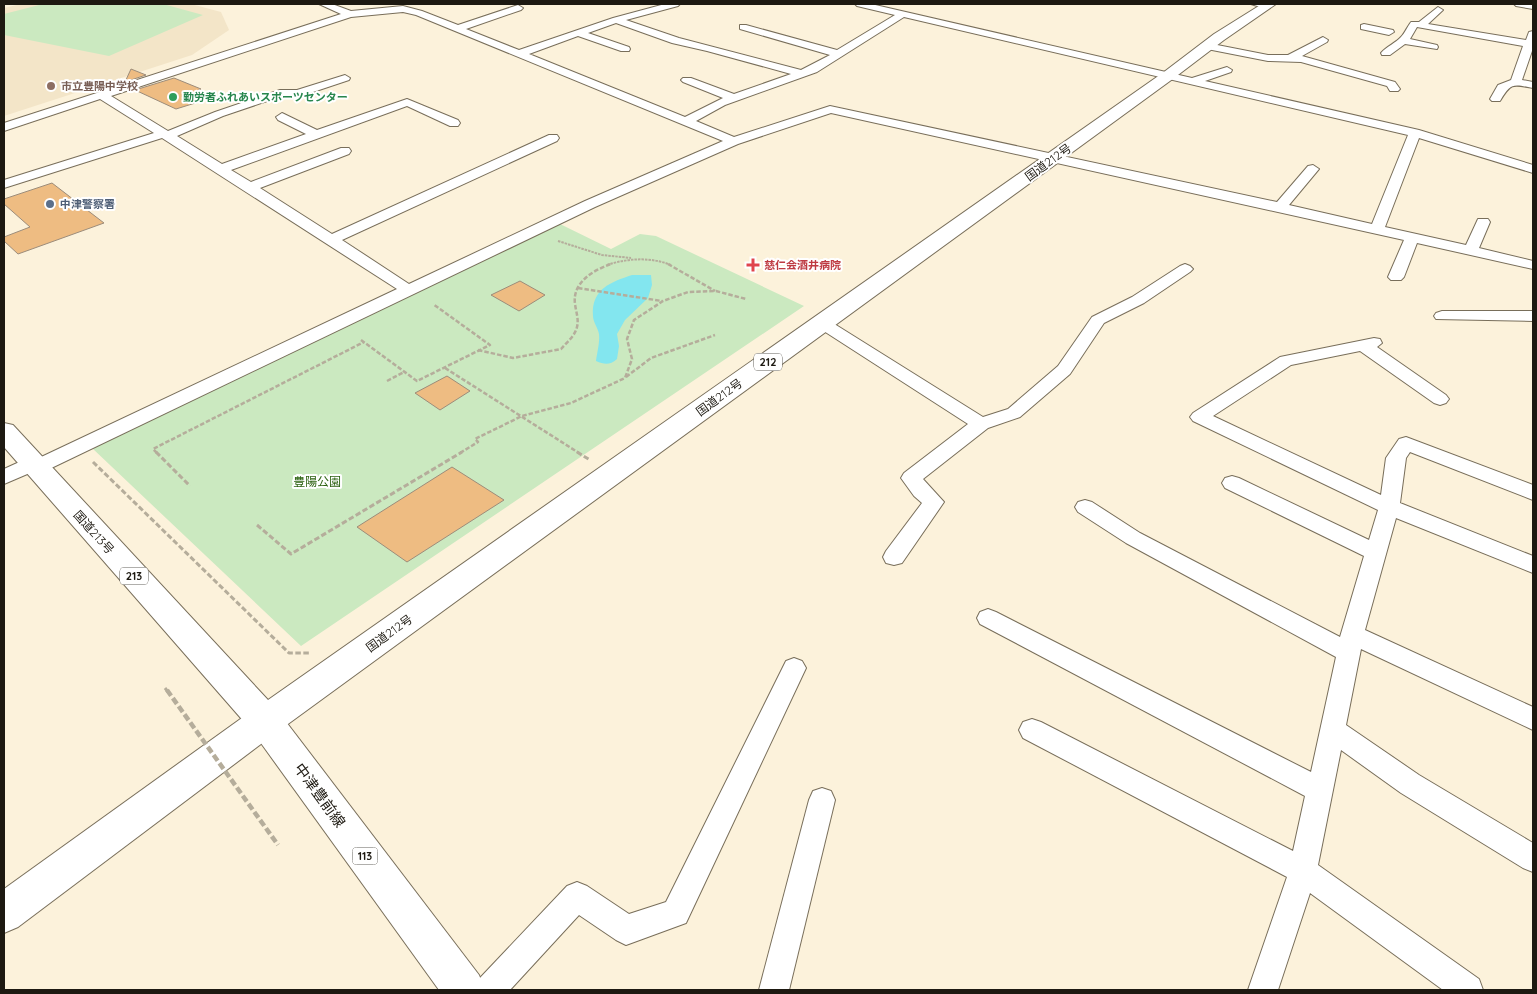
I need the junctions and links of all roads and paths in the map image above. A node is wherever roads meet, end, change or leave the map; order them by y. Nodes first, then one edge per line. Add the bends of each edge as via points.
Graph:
1 (324, 4) edge
2 (356, 4) edge
3 (644, 4) edge
4 (674, 4) edge
5 (860, 4) edge
6 (1264, 4) edge
7 (518, 8) dead end
8 (338, 9) junction
9 (658, 9) junction
10 (1438, 10) dead end
11 (350, 14) junction
12 (903, 14) junction
13 (616, 20) junction
14 (770, 22) dead end
15 (1423, 26) junction
16 (1364, 27) dead end
17 (456, 29) junction
18 (1389, 32) junction
19 (578, 33) junction
20 (1533, 33) edge
21 (1322, 40) dead end
22 (1403, 40) junction
23 (1529, 44) junction
24 (1207, 46) junction
25 (1433, 47) dead end
26 (624, 49) dead end
27 (1386, 53) dead end
28 (518, 54) junction
29 (839, 54) junction
30 (1291, 58) junction
31 (1227, 70) dead end
32 (802, 74) junction
33 (1169, 75) junction
34 (345, 78) dead end
35 (687, 80) dead end
36 (1193, 81) junction
37 (1516, 81) junction
38 (1533, 85) edge
39 (1394, 89) dead end
40 (103, 96) junction
41 (734, 98) junction
42 (1496, 99) dead end
43 (282, 117) dead end
44 (684, 120) junction
45 (454, 123) dead end
46 (666, 124) dead end
47 (4, 127) edge
48 (1415, 133) junction
49 (316, 134) junction
50 (165, 135) junction
51 (553, 138) dead end
52 (734, 141) junction
53 (345, 151) dead end
54 (1054, 157) junction
55 (220, 169) junction
56 (1313, 169) dead end
57 (1533, 169) edge
58 (4, 184) edge
59 (250, 187) junction
60 (1280, 207) junction
61 (1483, 222) dead end
62 (533, 230) junction
63 (1377, 230) junction
64 (1412, 238) junction
65 (330, 240) junction
66 (1471, 251) junction
67 (634, 259) junction
68 (1533, 265) edge
69 (1185, 269) dead end
70 (1396, 277) dead end
71 (578, 288) junction
72 (407, 290) junction
73 (716, 291) junction
74 (746, 298) dead end
75 (663, 301) junction
76 (433, 304) dead end
77 (1442, 316) dead end
78 (1533, 316) edge
79 (822, 323) junction
80 (715, 335) dead end
81 (478, 350) junction
82 (444, 368) junction
83 (404, 372) junction
84 (625, 378) junction
85 (387, 381) dead end
86 (1440, 399) dead end
87 (522, 416) junction
88 (981, 424) junction
89 (4, 431) edge
90 (89, 458) dead end
91 (597, 464) dead end
92 (34, 465) junction
93 (4, 477) edge
94 (1232, 482) dead end
95 (190, 486) dead end
96 (1533, 493) edge
97 (1085, 507) dead end
98 (1389, 507) junction
99 (257, 525) dead end
100 (1376, 552) junction
101 (894, 556) dead end
102 (1533, 565) edge
103 (988, 618) dead end
104 (1351, 643) junction
105 (313, 653) dead end
106 (794, 668) dead end
107 (165, 688) dead end
108 (1533, 719) edge
109 (266, 721) junction
110 (1032, 730) dead end
111 (1332, 730) junction
112 (1320, 790) junction
113 (822, 800) dead end
114 (278, 845) dead end
115 (1533, 858) edge
116 (1303, 871) junction
117 (4, 913) edge
118 (464, 990) edge
119 (490, 990) edge
120 (774, 990) edge
121 (1262, 990) edge
122 (1468, 990) edge

1 - 8 street
2 - 8 street
3 - 9 street
4 - 9 street
5 - 12 street
6 - 24 main road, 国道212号 / 212
7 - 17 street
8 - 11 street
9 - 13 street
10 - 15 street via 1424,21
11 - 17 street via 403,9
11 - 40 street
12 - 29 street
12 - 33 street
13 - 19 street
13 - 32 street via 676,41
14 - 29 street via 748,29
15 - 22 street via 1414,24
15 - 23 street
16 - 18 street
17 - 28 street
18 - 22 street
18 - 22 street via 1386,37
19 - 26 street
19 - 28 street
20 - 23 street
21 - 30 street
22 - 25 street
22 - 27 street
23 - 37 street
24 - 30 street via 1268,58
24 - 33 main road, 国道212号 / 212
28 - 44 street
29 - 32 street
30 - 39 street via 1391,84
31 - 36 street
32 - 41 street
33 - 36 street
33 - 54 main road, 国道212号 / 212
34 - 50 street via 298,94 284,92
35 - 41 street
36 - 48 street
37 - 38 street
37 - 42 street via 1508,83 1498,92
40 - 47 street
40 - 50 street
41 - 44 street
43 - 49 street
44 - 46 street
44 - 52 street
45 - 49 street via 407,102
48 - 57 street
48 - 63 street
49 - 55 street
50 - 55 street
50 - 58 street
51 - 65 street
52 - 54 street via 830,109
52 - 62 street
53 - 59 street
54 - 60 street
54 - 79 main road, 国道212号 / 212
55 - 59 street
56 - 60 street
59 - 65 street
60 - 63 street
61 - 66 street
62 - 67 path via 602,255
62 - 72 street
63 - 64 street
64 - 66 street
64 - 70 street
65 - 72 street
66 - 68 street
67 - 71 path via 602,266 584,278
67 - 73 path via 668,264
69 - 88 street via 1138,300 1098,320 1064,370 1014,412
71 - 75 path
71 - 81 path via 574,305 578,320 576,332 562,349 513,358
72 - 92 street
73 - 74 path
73 - 75 path via 688,292
75 - 84 path via 634,320 627,339 632,359
76 - 81 path via 490,344
77 - 78 street
79 - 88 street
79 - 109 main road, 国道212号 / 212
80 - 84 path via 651,358
81 - 82 path
82 - 83 path via 417,381
82 - 87 path
83 - 85 path
83 - 95 path via 362,341 153,449
84 - 87 path via 571,403
86 - 98 street via 1368,344 1286,362 1199,417
87 - 91 path
87 - 99 path via 474,439 478,442 291,554
88 - 101 street via 911,478 934,502
89 - 92 main road, 国道213号 / 213
90 - 105 path via 289,653
92 - 93 street
92 - 109 main road, 国道213号 / 213
94 - 100 street
96 - 98 street via 1406,444 1396,458
97 - 104 street via 1133,538
98 - 100 street
98 - 102 street
100 - 104 street
103 - 112 street
104 - 108 street
104 - 111 street
106 - 119 street via 676,913 626,930 577,896
107 - 114 path, bridge
109 - 117 main road, 国道212号
109 - 118 main road, 中津豊前線 / 113
110 - 116 street
111 - 112 street
111 - 115 street via 1410,784
112 - 116 street
113 - 120 street
116 - 121 street
116 - 122 street

